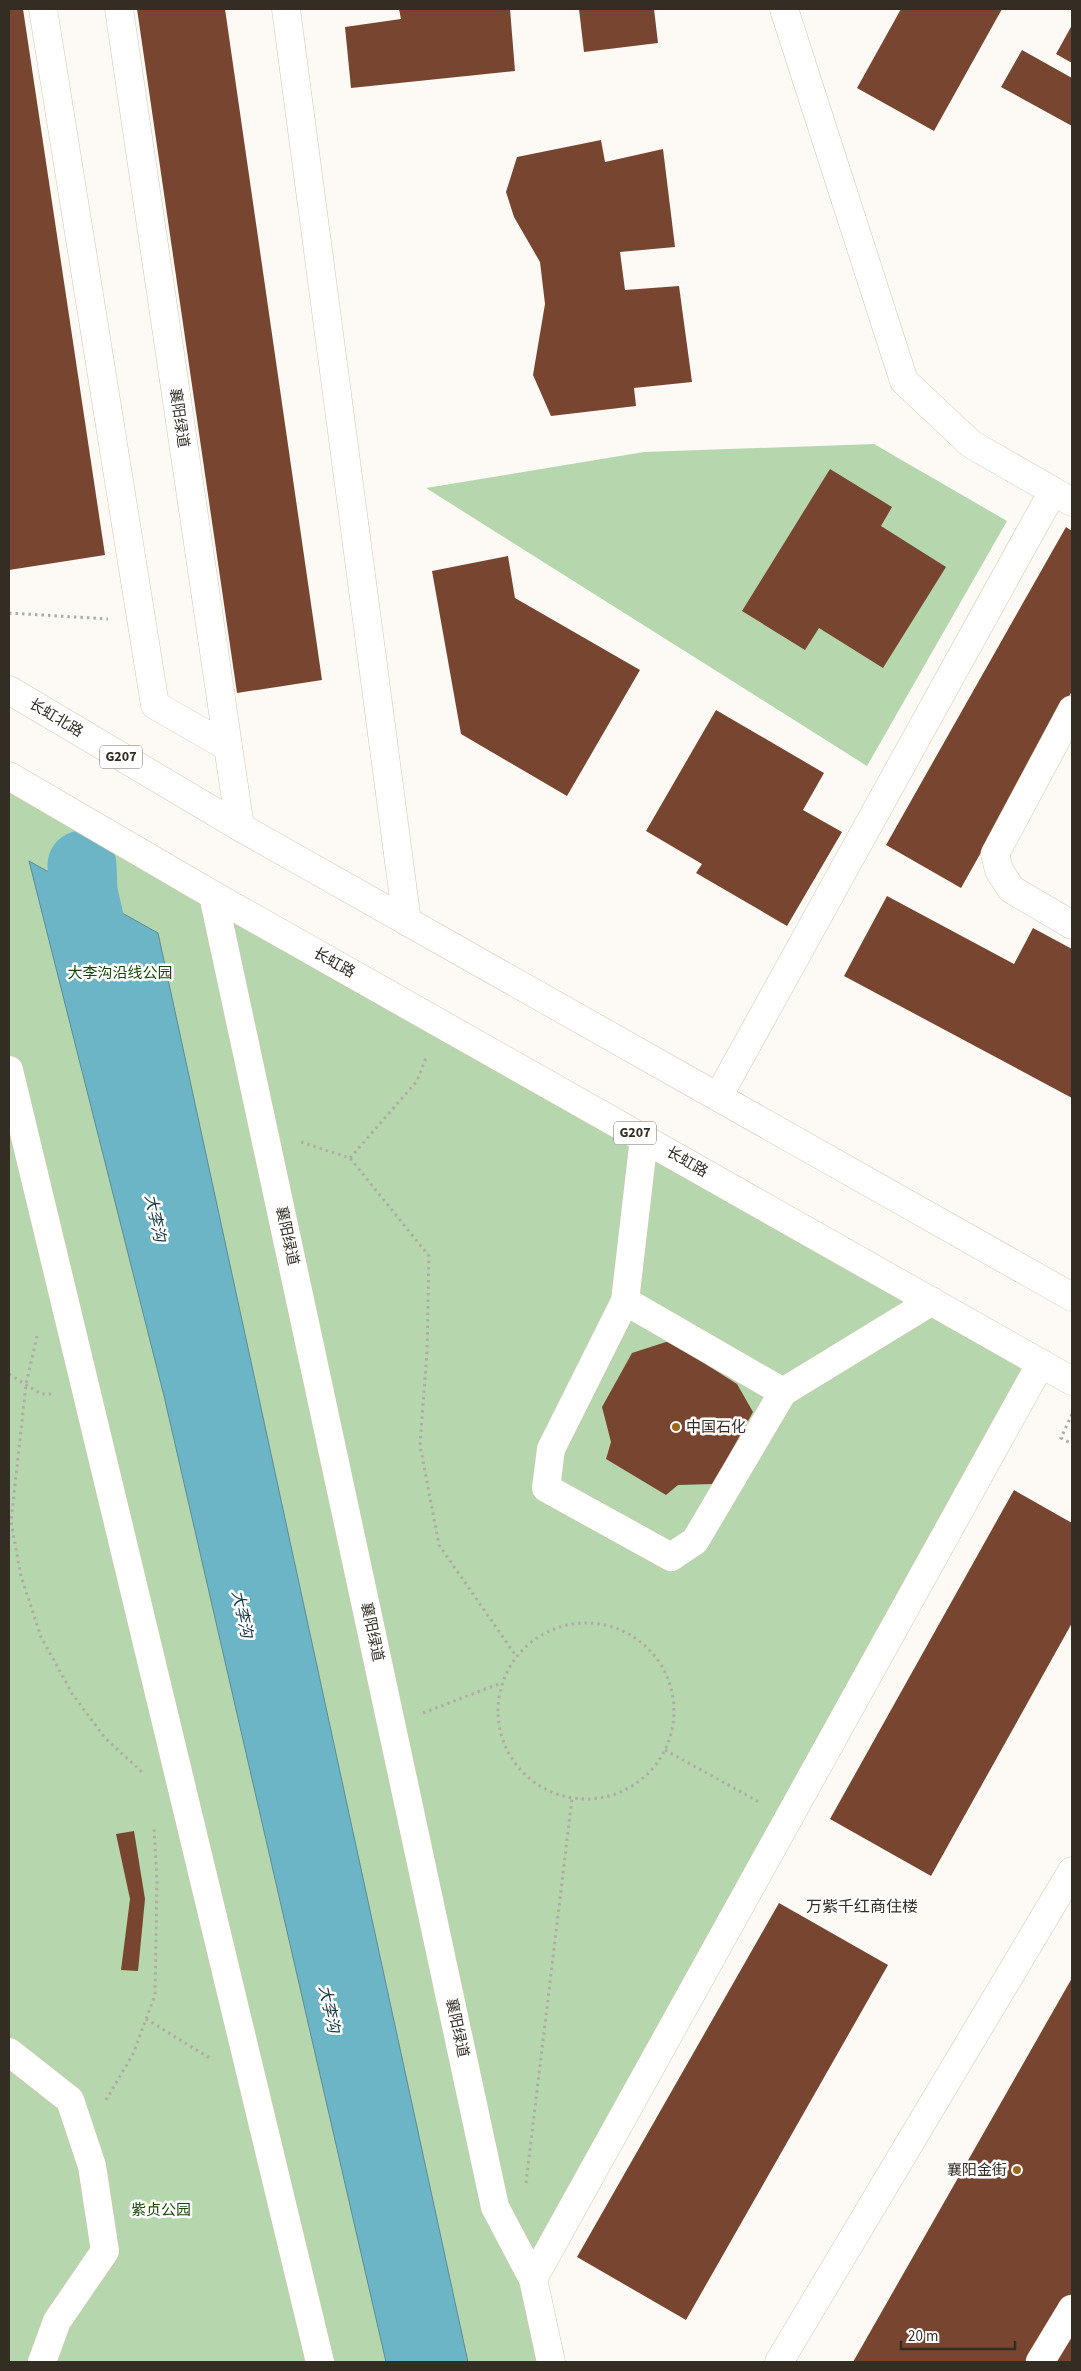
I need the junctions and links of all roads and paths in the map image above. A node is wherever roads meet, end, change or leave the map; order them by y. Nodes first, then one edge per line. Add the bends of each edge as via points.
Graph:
1 (43, 9) edge
2 (118, 9) edge
3 (286, 9) edge
4 (784, 9) edge
5 (1063, 497) edge
6 (10, 614) edge
7 (141, 620) junction
8 (9, 690) edge
9 (1072, 710) edge
10 (228, 747) junction
11 (9, 776) edge
12 (236, 825) junction
13 (205, 890) junction
14 (407, 922) junction
15 (1072, 925) edge
16 (440, 1023) junction
17 (9, 1070) edge
18 (718, 1097) junction
19 (264, 1131) junction
20 (644, 1138) junction
21 (350, 1158) junction
22 (1072, 1297) edge
23 (625, 1301) junction
24 (932, 1301) junction
25 (39, 1326) dead end
26 (1041, 1362) junction
27 (9, 1374) edge
28 (1072, 1381) edge
29 (26, 1384) junction
30 (784, 1392) junction
31 (87, 1393) junction
32 (1072, 1414) edge
33 (1072, 1444) edge
34 (516, 1656) junction
35 (501, 1683) junction
36 (392, 1725) junction
37 (665, 1750) junction
38 (145, 1775) dead end
39 (572, 1798) junction
40 (789, 1818) junction
41 (154, 1820) dead end
42 (1072, 1871) edge
43 (146, 2019) junction
44 (9, 2052) edge
45 (254, 2085) junction
46 (83, 2139) junction
47 (525, 2191) dead end
48 (533, 2279) junction
49 (1072, 2309) edge
50 (42, 2362) edge
51 (320, 2362) edge
52 (551, 2362) edge
53 (779, 2362) edge
54 (1040, 2362) edge

1 - 7 main road
2 - 10 main road, 襄阳绿道
3 - 14 main road
4 - 5 main road via 904,381 971,444
5 - 18 main road
6 - 7 path
7 - 10 main road via 155,705
8 - 12 main road, 长虹北路 / G207
9 - 15 main road via 995,854 998,870 1011,889
10 - 12 main road, 襄阳绿道
11 - 13 main road, G207
12 - 14 main road, G207
13 - 16 main road, 长虹路 / G207
13 - 19 main road, 襄阳绿道
14 - 18 main road, G207
16 - 20 main road, 长虹路 / G207
16 - 21 path via 417,1081
17 - 31 main road
18 - 22 main road, G207
19 - 21 path
19 - 36 main road, 襄阳绿道
20 - 23 main road
20 - 24 main road, 长虹路 / G207
21 - 34 path via 429,1256 427,1352 420,1445 439,1545
23 - 30 main road
23 - 30 main road via 551,1449 546,1488 671,1557 695,1541
24 - 26 main road, 长虹路 / G207
24 - 30 main road
25 - 29 path
26 - 28 main road, 长虹路 / G207
26 - 40 main road
27 - 29 path
29 - 31 path via 41,1394
29 - 38 path via 11,1522 21,1576 41,1638 73,1695 105,1738
31 - 45 main road
32 - 33 path via 1061,1438
34 - 35 path
34 - 37 path via 537,1636 563,1625 592,1622 620,1629 644,1644 663,1666 673,1693 673,1722
35 - 36 path
35 - 39 path via 497,1713 503,1743 519,1769 543,1788
36 - 48 main road, 襄阳绿道 via 495,2208
37 - 39 path via 649,1773 626,1789 600,1798
37 - 40 path
39 - 47 path
40 - 48 main road
41 - 43 path via 157,1881 154,1995
42 - 53 main road
43 - 45 path
43 - 46 path via 133,2054
44 - 46 main road via 70,2100
45 - 51 main road
46 - 50 main road via 92,2166 105,2250 57,2322
48 - 52 main road, 襄阳绿道
49 - 54 main road

